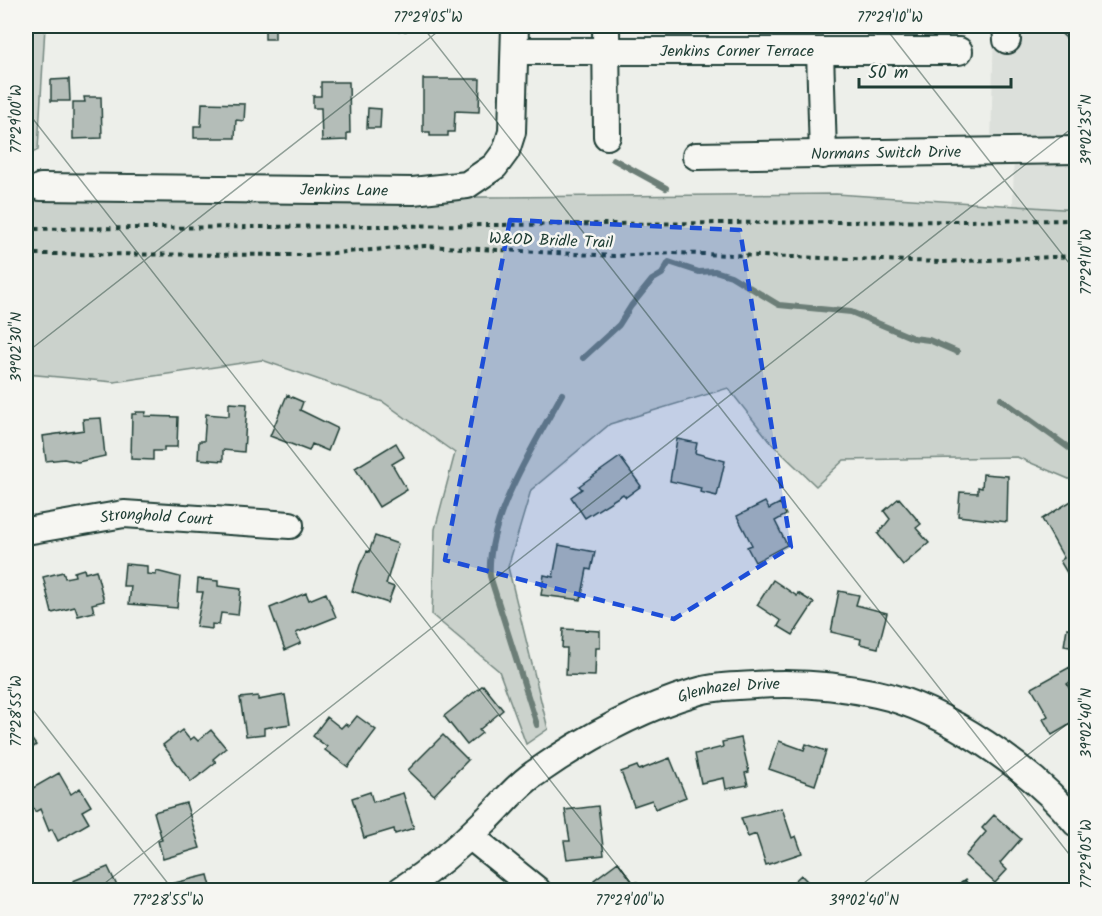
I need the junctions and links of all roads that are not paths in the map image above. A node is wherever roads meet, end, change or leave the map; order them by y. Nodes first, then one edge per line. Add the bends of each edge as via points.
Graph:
1 (515, 38) edge
2 (606, 38) edge
3 (820, 51) junction
4 (959, 51) dead end
5 (607, 136) dead end
6 (1077, 150) edge
7 (823, 155) junction
8 (696, 156) dead end
9 (41, 187) dead end
10 (290, 525) dead end
11 (26, 531) edge
12 (1077, 822) edge
13 (470, 836) junction
14 (401, 891) edge
15 (537, 891) edge

1 - 2 street, Jenkins Corner Terrace
1 - 9 street, Jenkins Lane via 512,132 506,151 495,166 467,185 413,191
2 - 3 street, Jenkins Corner Terrace
2 - 5 street
3 - 4 street, Jenkins Corner Terrace
3 - 7 street
6 - 7 street, Normans Switch Drive
7 - 8 street, Normans Switch Drive
10 - 11 street, Stronghold Court via 124,514
12 - 13 street, Glenhazel Drive via 1039,783 1002,755 934,715 879,694 787,683 698,691 607,728 532,776
13 - 14 street, Glenhazel Drive
13 - 15 street

